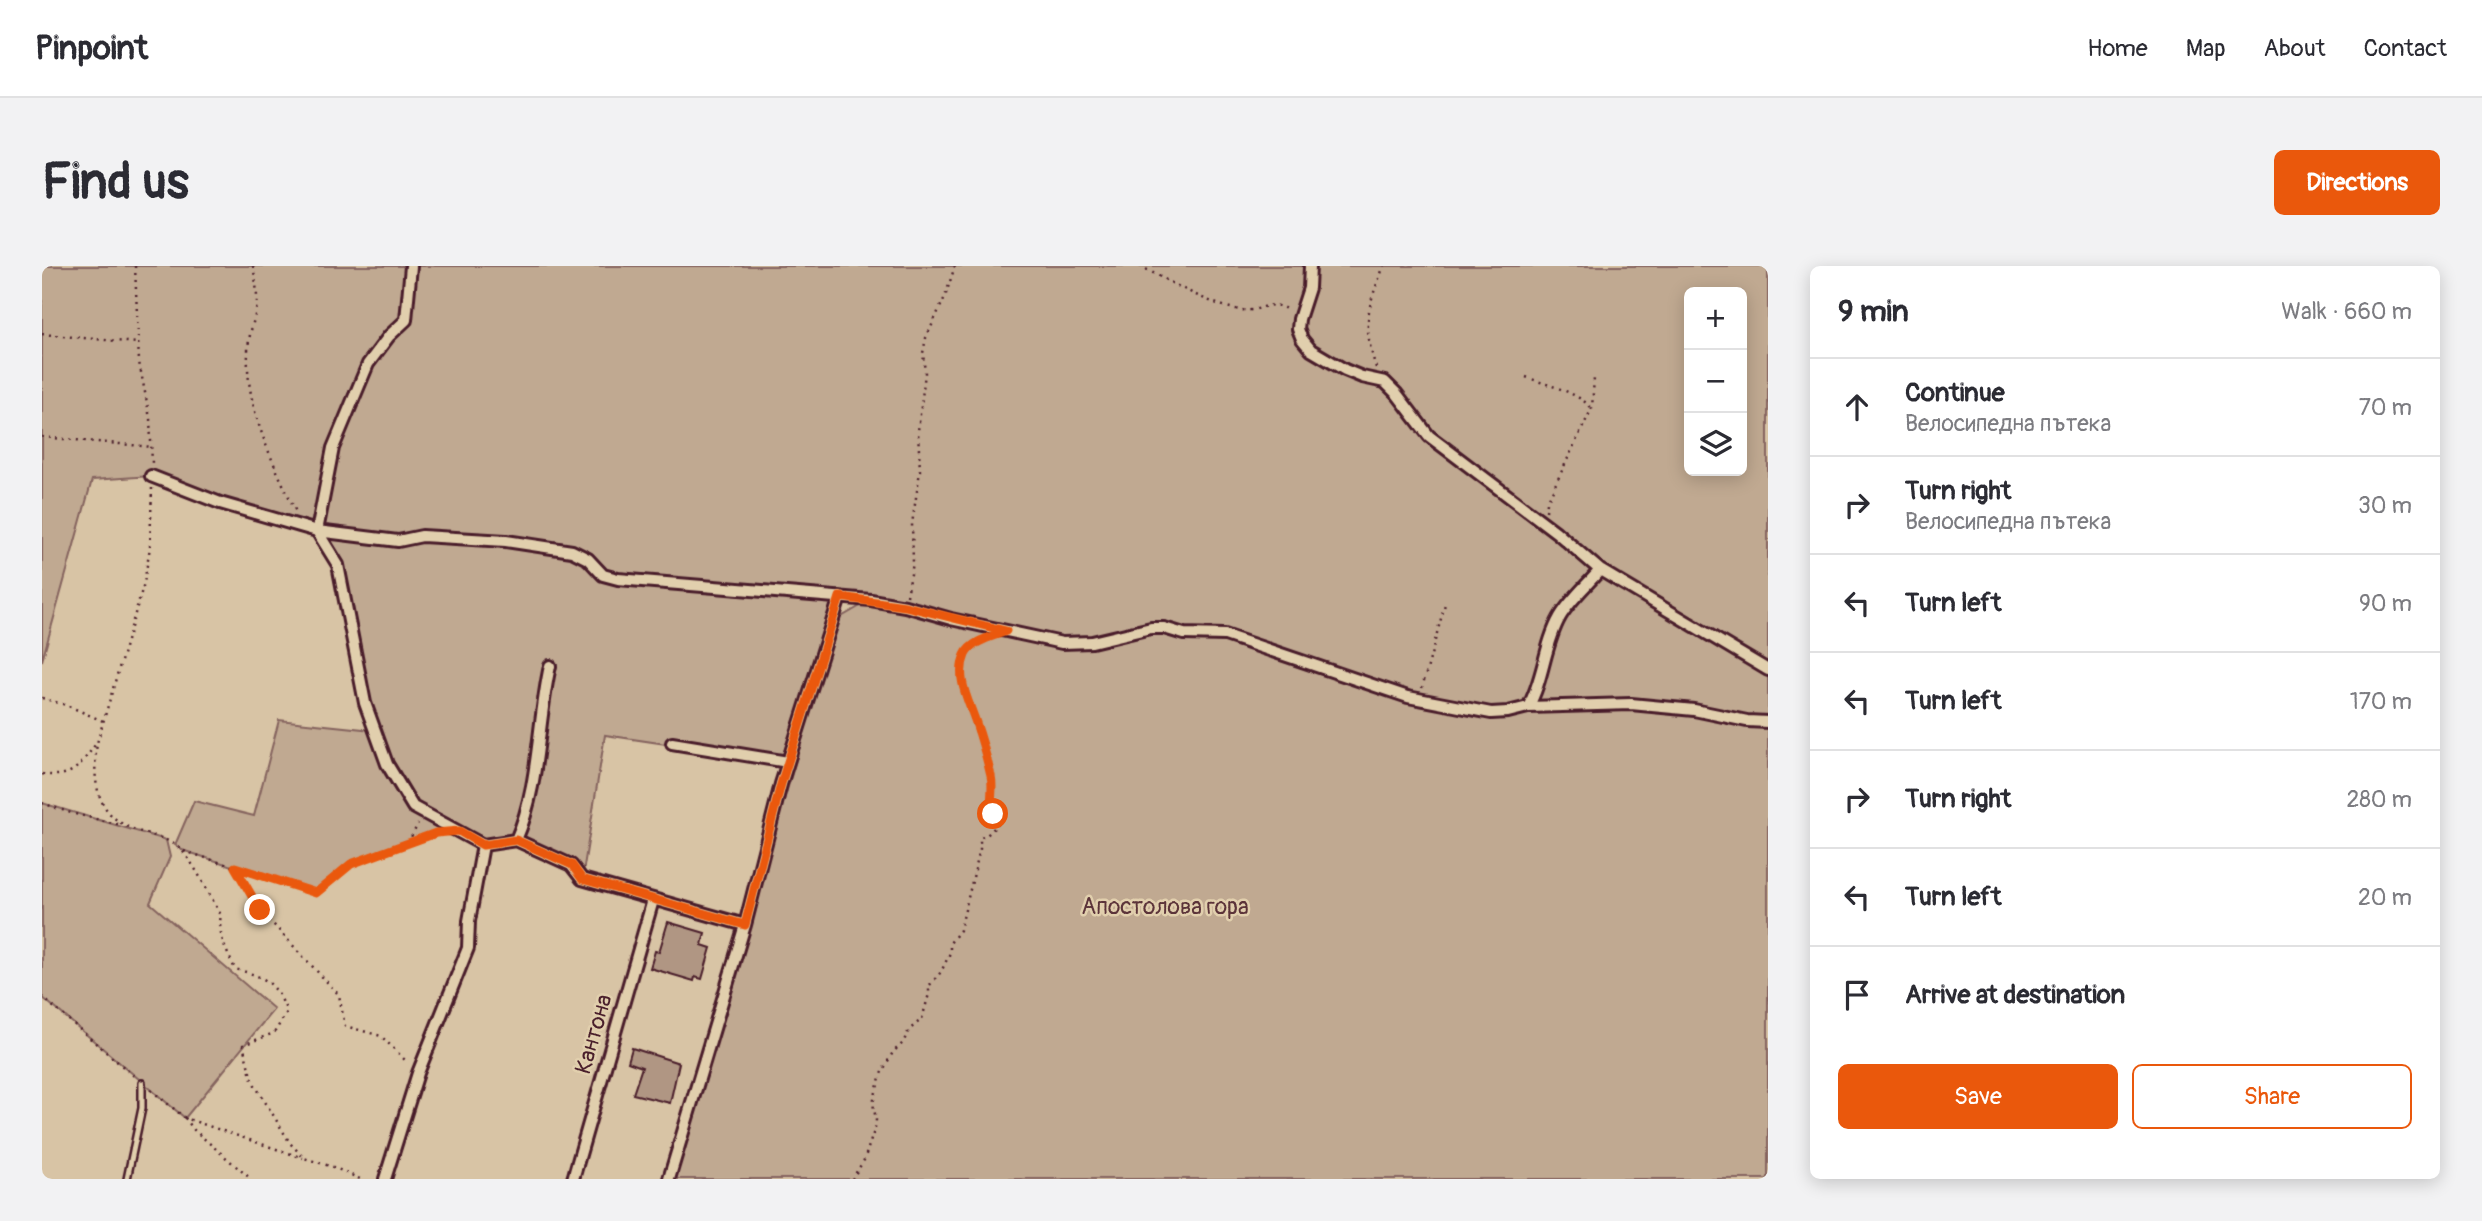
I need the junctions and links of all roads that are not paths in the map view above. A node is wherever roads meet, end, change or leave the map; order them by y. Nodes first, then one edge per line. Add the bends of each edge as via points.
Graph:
1 (411, 266) edge
2 (1310, 266) edge
3 (152, 476) road end
4 (317, 531) junction
5 (1600, 570) junction
6 (840, 597) junction
7 (550, 666) dead end
8 (1768, 670) edge
9 (1528, 706) junction
10 (1768, 722) edge
11 (672, 743) dead end
12 (788, 762) junction
13 (516, 840) junction
14 (483, 845) junction
15 (653, 900) junction
16 (745, 925) junction
17 (142, 1083) road end
18 (127, 1179) edge
19 (385, 1179) edge
20 (573, 1179) edge
21 (669, 1179) edge

1 - 4 street via 406,320 368,365 333,448
2 - 5 street via 1298,329 1311,350 1345,370 1380,381 1397,394 1429,436
3 - 4 street via 220,503
4 - 6 street via 398,541 422,536 553,546 588,559 603,575 618,579
4 - 14 street via 338,565 365,703 387,764 407,798 423,814
5 - 8 street
5 - 9 street via 1560,616 1536,694
6 - 9 street via 905,606 1078,644 1151,628 1225,635 1408,697 1491,713
6 - 12 street
7 - 13 street via 531,793
9 - 10 street via 1631,704
11 - 12 street
12 - 16 street
13 - 14 street
13 - 15 street via 572,865 582,879
14 - 19 street via 468,921 468,948 418,1073
15 - 16 street
15 - 20 street, Кантона
16 - 21 street
17 - 18 lane via 142,1108

